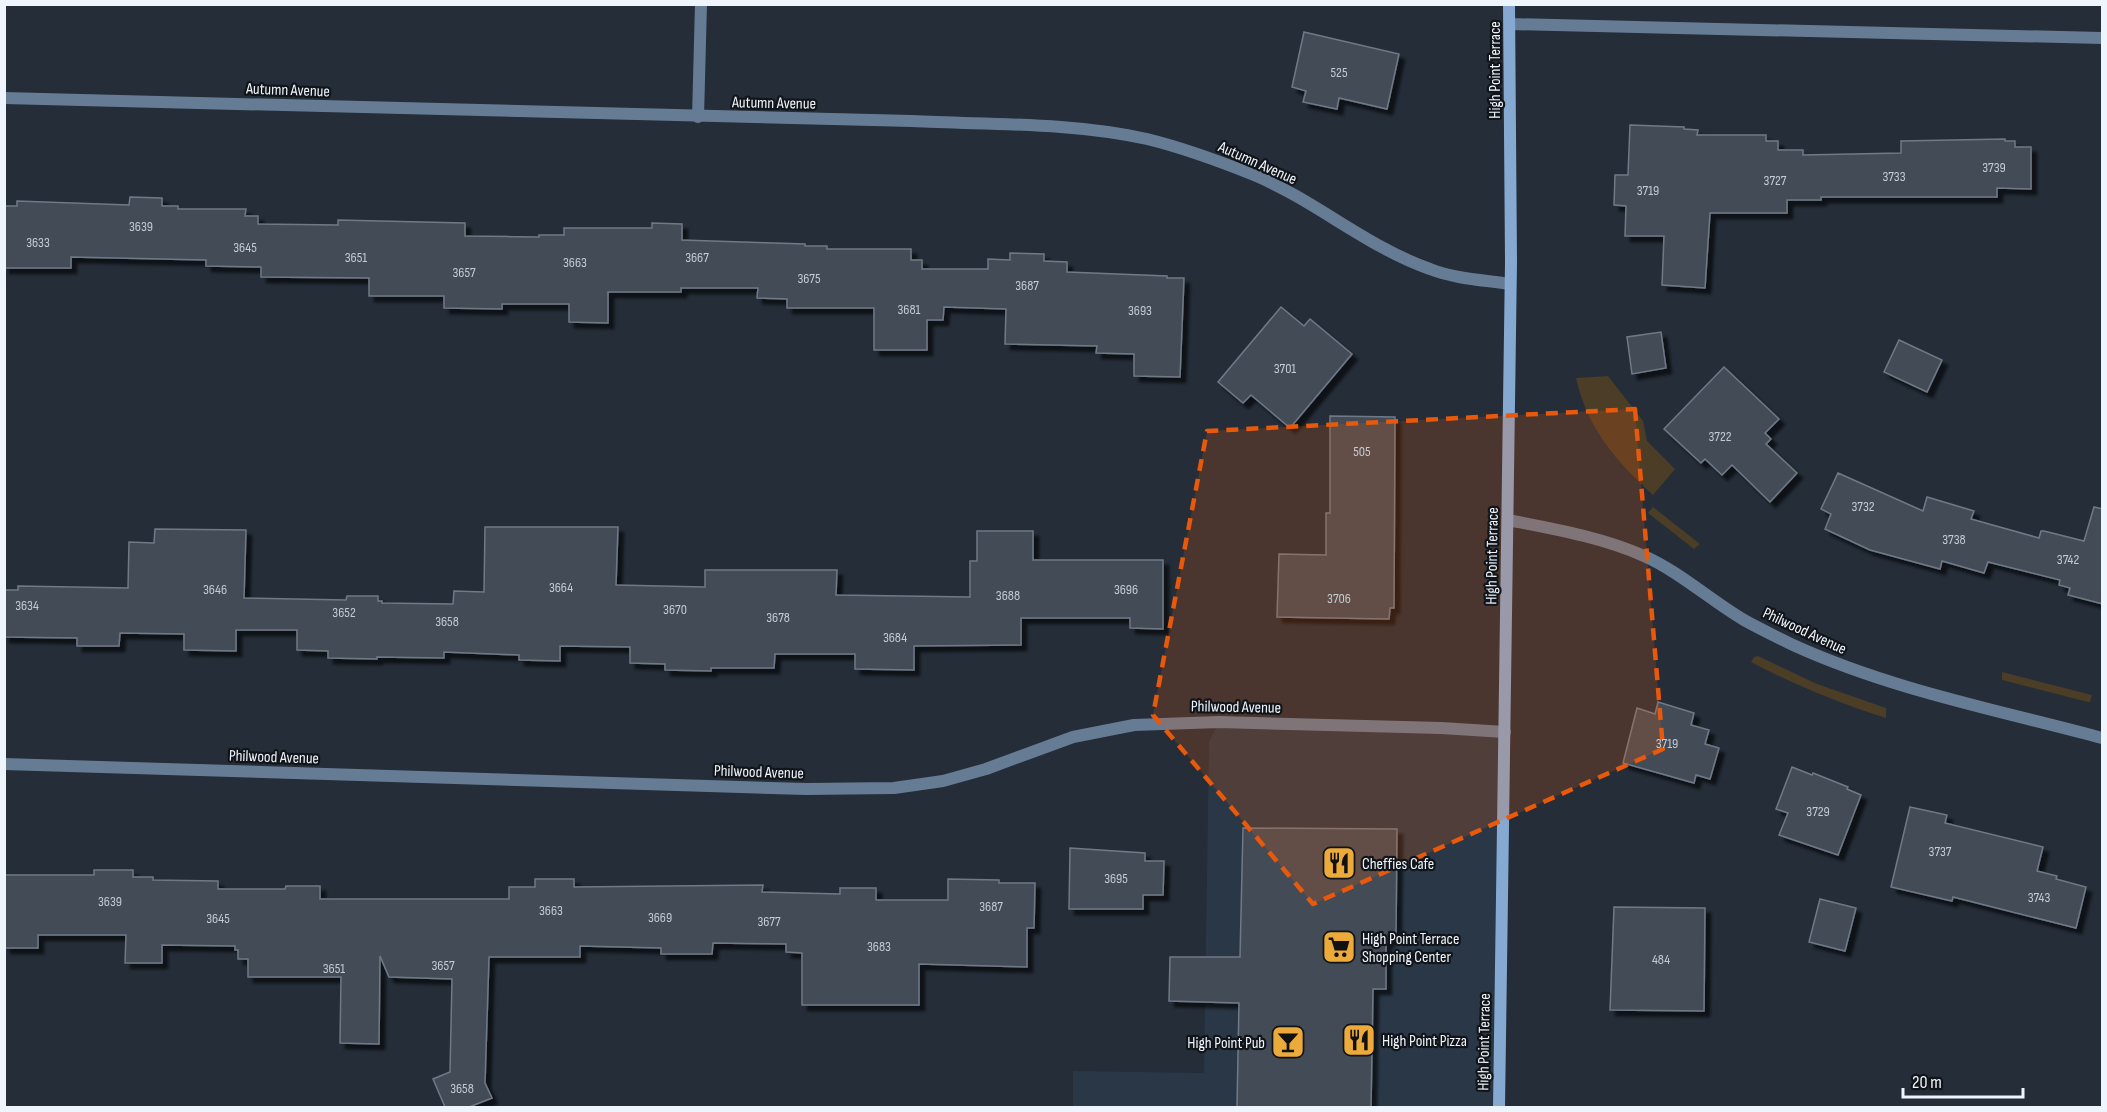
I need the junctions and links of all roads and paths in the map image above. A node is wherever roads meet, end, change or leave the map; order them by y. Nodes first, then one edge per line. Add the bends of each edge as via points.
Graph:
1 (701, 4) edge
2 (1509, 4) edge
3 (1510, 24) junction
4 (2103, 38) edge
5 (4, 98) edge
6 (698, 117) junction
7 (1510, 284) junction
8 (1508, 520) junction
9 (1505, 732) junction
10 (2103, 738) edge
11 (4, 764) edge
12 (1499, 1107) edge

1 - 6 street
2 - 3 street, High Point Terrace
3 - 4 street
3 - 7 street, High Point Terrace
5 - 6 street, Autumn Avenue
6 - 7 street, Autumn Avenue via 1026,125 1145,139 1185,149 1257,176 1428,269
7 - 8 street, High Point Terrace
8 - 9 street, High Point Terrace
8 - 10 street, Philwood Avenue via 1583,535 1645,556 1744,620 1852,670 1905,688
9 - 11 street, Philwood Avenue via 1219,722 1134,725 1073,737 943,781 894,788
9 - 12 street, High Point Terrace

